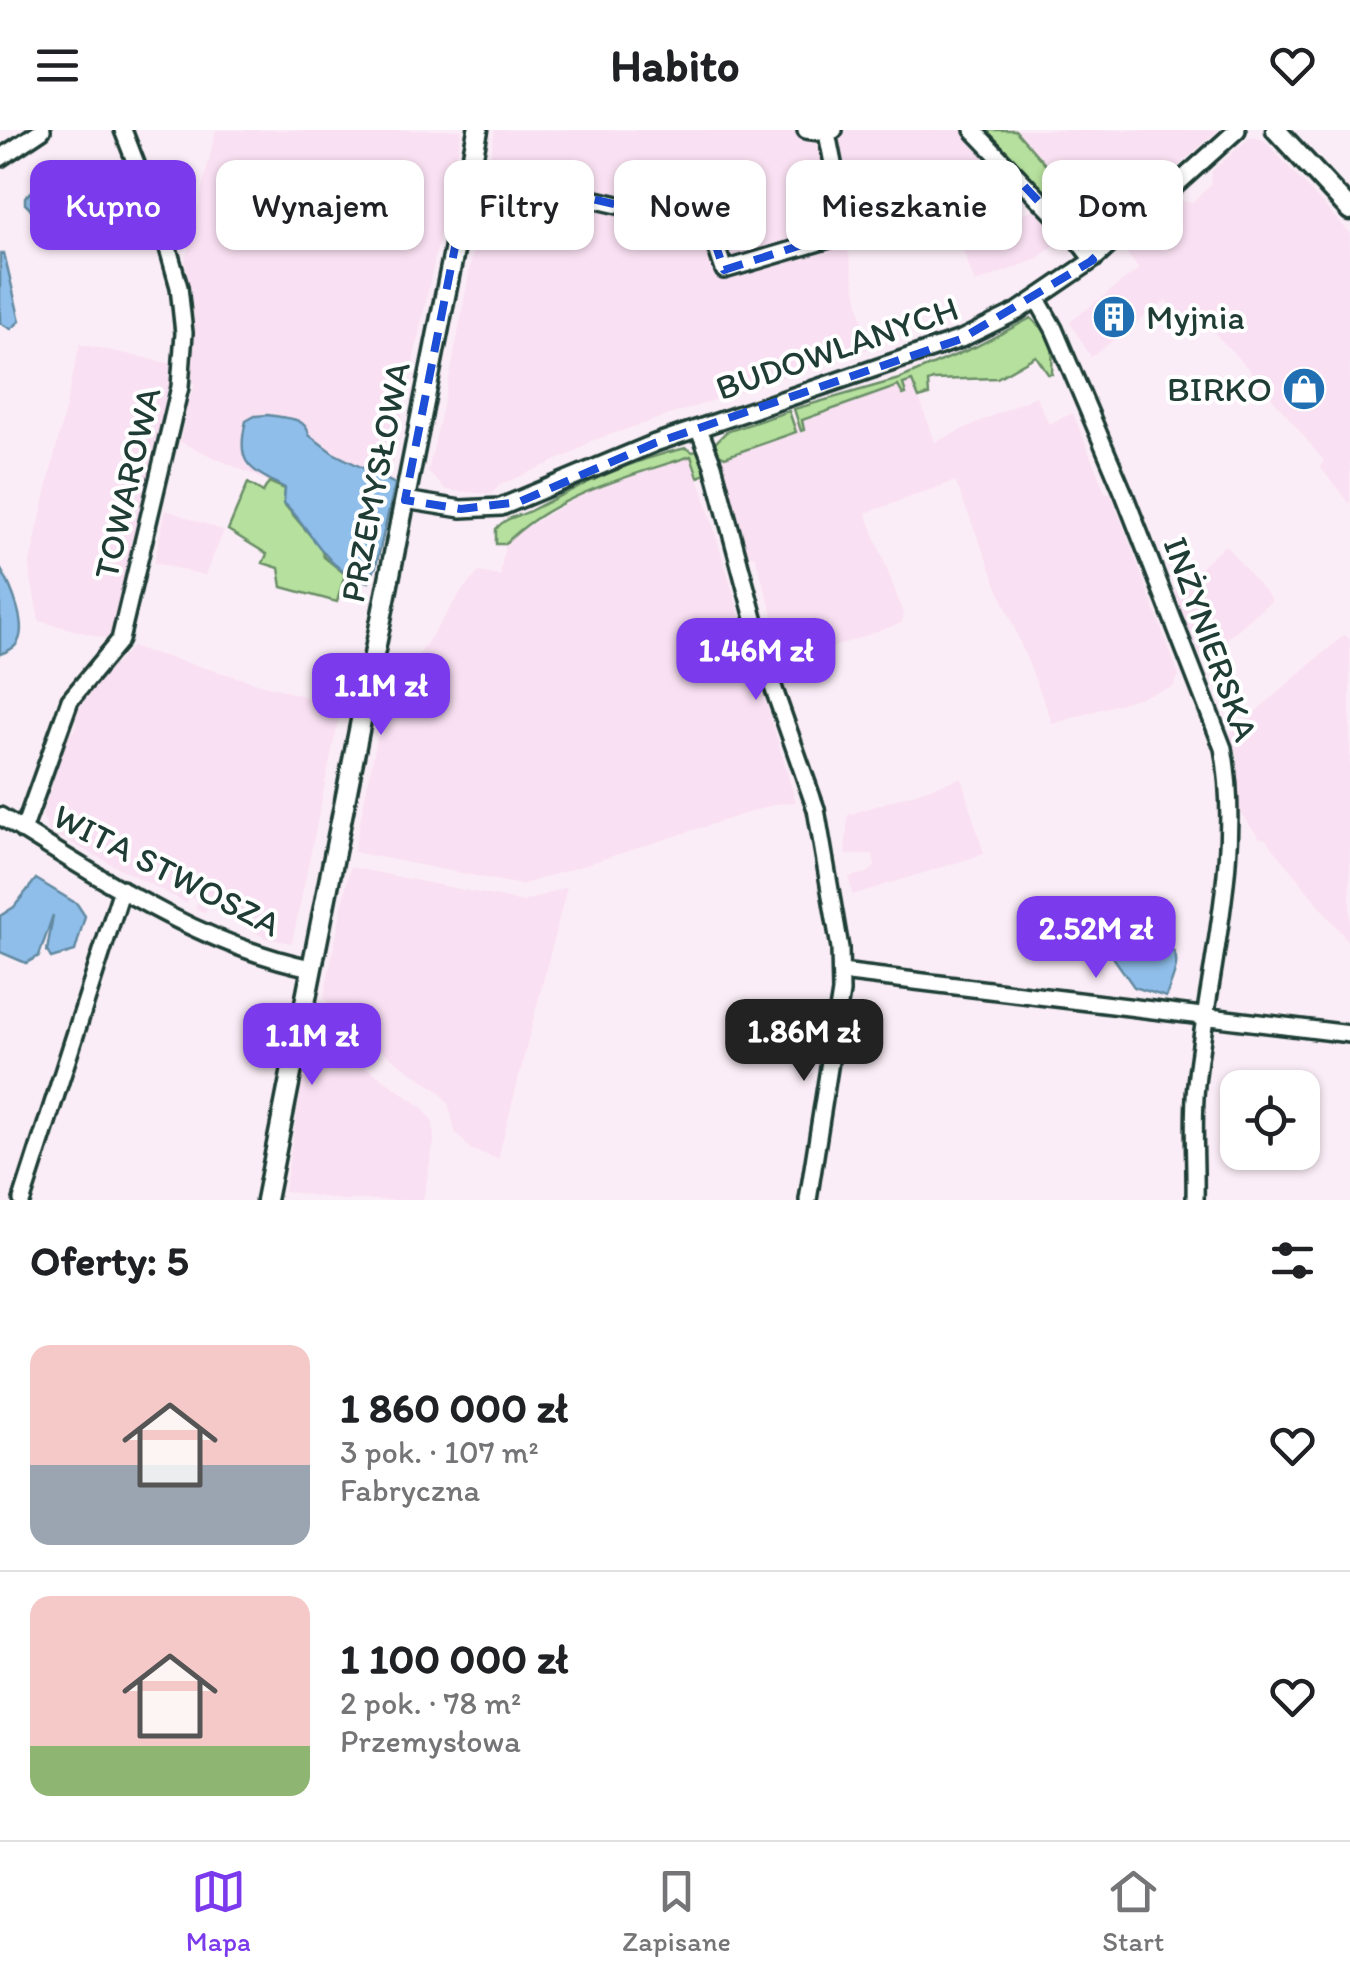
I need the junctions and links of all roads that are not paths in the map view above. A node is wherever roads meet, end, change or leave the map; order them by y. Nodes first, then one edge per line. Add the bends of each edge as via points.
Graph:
1 (42, 130) edge
2 (122, 130) edge
3 (478, 130) edge
4 (806, 130) edge
5 (973, 130) edge
6 (1236, 130) edge
7 (1276, 130) edge
8 (830, 131) edge
9 (0, 158) edge
10 (472, 160) edge
11 (835, 160) edge
12 (1001, 160) edge
13 (1022, 182) edge
14 (594, 200) edge
15 (1350, 210) edge
16 (455, 250) edge
17 (793, 250) edge
18 (1093, 260) junction
19 (1037, 298) junction
20 (699, 428) junction
21 (405, 500) junction
22 (0, 816) edge
23 (24, 831) junction
24 (122, 888) junction
25 (311, 968) junction
26 (842, 972) junction
27 (1207, 1018) junction
28 (1350, 1034) edge
29 (22, 1200) edge
30 (266, 1200) edge
31 (808, 1200) edge
32 (1195, 1200) edge

1 - 9 street
2 - 23 street, TOWAROWA via 176,274 184,333 180,387 120,640 70,700
3 - 10 main road, PRZEMYSŁOWA
4 - 8 street
5 - 12 street
6 - 18 street, BUDOWLANYCH
7 - 15 main road
8 - 11 street
13 - 18 street
14 - 17 street via 692,222 713,236 724,270
16 - 21 main road, PRZEMYSŁOWA
18 - 19 street, BUDOWLANYCH
19 - 20 street, BUDOWLANYCH via 960,338
19 - 27 street, INŻYNIERSKA via 1124,494 1223,748 1229,826
20 - 21 street, BUDOWLANYCH via 501,507 461,510
20 - 26 street via 770,678 816,809
21 - 25 main road, PRZEMYSŁOWA
22 - 23 street, WITA STWOSZA
23 - 24 street, WITA STWOSZA
24 - 25 street, WITA STWOSZA via 240,948
24 - 29 street
25 - 30 main road, PRZEMYSŁOWA
26 - 27 street
26 - 31 street
27 - 28 street
27 - 32 street, INŻYNIERSKA via 1196,1086

